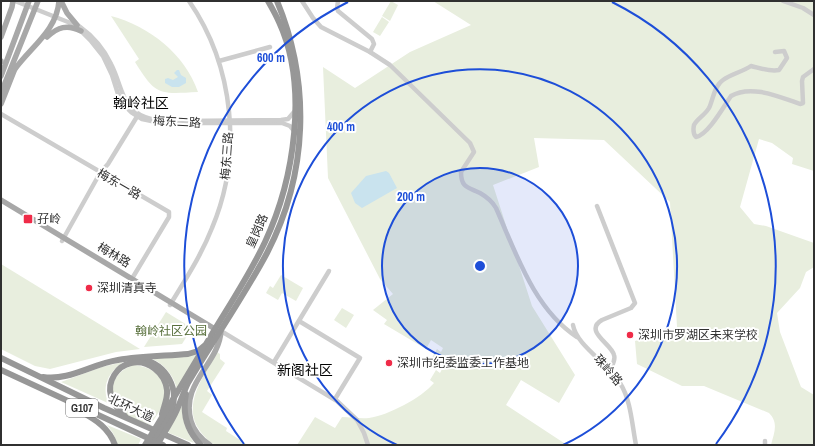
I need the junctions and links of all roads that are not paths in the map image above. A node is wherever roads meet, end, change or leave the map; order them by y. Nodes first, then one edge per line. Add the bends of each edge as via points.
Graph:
1 (14, 1) edge
2 (23, 1) edge
3 (29, 1) edge
4 (38, 1) edge
5 (60, 1) edge
6 (189, 1) edge
7 (268, 1) edge
8 (277, 1) edge
9 (302, 1) edge
10 (338, 1) edge
11 (783, 1) edge
12 (814, 15) edge
13 (55, 16) junction
14 (21, 21) junction
15 (77, 25) junction
16 (80, 31) junction
17 (1, 37) edge
18 (39, 42) junction
19 (21, 44) junction
20 (270, 47) dead end
21 (370, 52) junction
22 (775, 52) dead end
23 (219, 61) junction
24 (1, 66) edge
25 (15, 69) junction
26 (814, 69) edge
27 (1, 76) edge
28 (1, 93) edge
29 (1, 104) edge
30 (295, 110) junction
31 (1, 114) edge
32 (138, 115) junction
33 (230, 122) junction
34 (295, 132) junction
35 (100, 173) junction
36 (1, 200) edge
37 (1, 204) edge
38 (597, 206) dead end
39 (62, 239) junction
40 (329, 271) dead end
41 (131, 280) junction
42 (170, 304) junction
43 (299, 321) junction
44 (573, 324) dead end
45 (216, 331) junction
46 (577, 337) junction
47 (207, 343) junction
48 (1, 358) edge
49 (135, 358) junction
50 (274, 362) junction
51 (1, 370) edge
52 (610, 370) junction
53 (32, 374) junction
54 (188, 383) junction
55 (37, 387) junction
56 (335, 399) junction
57 (168, 403) junction
58 (129, 420) junction
59 (115, 445) edge
60 (145, 445) edge
61 (151, 445) edge
62 (157, 445) edge
63 (163, 445) edge
64 (188, 445) edge
65 (201, 445) edge
66 (210, 445) edge
67 (368, 445) edge
68 (636, 445) edge

1 - 13 street, 梅东二路
1 - 17 main road
2 - 13 street, 梅东二路
3 - 14 main road
4 - 19 main road
5 - 13 main road
5 - 15 main road
6 - 23 street, 梅东三路
7 - 30 highway, 皇岗路 via 280,23 287,47 293,77
8 - 45 highway, 皇岗路 via 289,33 298,72 301,116 294,180 273,240 260,266
9 - 21 street via 321,27
10 - 21 street via 338,11 372,39 374,44
11 - 12 street
13 - 15 street, 梅东二路
13 - 16 street, 梅东二路
13 - 18 main road via 48,32
14 - 24 main road
14 - 27 main road
15 - 32 street, 梅东二路 via 93,38 104,52 114,69 123,96
16 - 18 main road via 73,27 63,27
16 - 32 street, 梅东二路 via 105,61 122,102
18 - 25 main road
19 - 25 main road
19 - 28 main road
20 - 23 street
21 - 46 street via 390,66 470,143 474,152 462,172 463,183 492,202 539,297 554,316
22 - 26 street via 784,52 787,58 779,70 751,66 721,81 706,113 695,125 693,131 696,137 708,128 735,93 753,91 803,103 803,77
23 - 33 street, 梅东三路 via 227,94
25 - 29 main road
30 - 33 street, 梅东二路 via 290,118 285,120
30 - 34 highway, 皇岗路
31 - 35 street, 梅东一路
32 - 33 street, 梅东二路 via 158,123
32 - 35 street
33 - 34 street, 梅东二路 via 282,123 290,126
33 - 42 street, 梅东三路 via 228,166 222,201 203,249
34 - 45 highway, 皇岗路 via 288,177 273,226
35 - 39 street
35 - 41 street, 梅东一路 via 169,212 169,217
36 - 39 main road, 梅林路
37 - 39 main road, 梅林路
38 - 52 street via 635,303 631,308 602,320 597,326 598,335 614,354 615,359
39 - 41 main road, 梅林路
40 - 43 street
41 - 42 main road, 梅林路
42 - 45 main road, 梅林路
43 - 50 street
43 - 56 street via 360,358
44 - 46 street, 珠岭路
45 - 47 highway, 皇岗路
45 - 50 street
45 - 54 highway, 皇岗路
45 - 66 main road via 220,340 193,388 189,402 193,426 199,436
46 - 52 street, 珠岭路
47 - 49 highway via 188,354
47 - 57 highway, 皇岗路
48 - 53 highway, 北环大道 / G107
49 - 53 highway via 111,361 60,377
49 - 61 highway via 148,360 161,368 172,384 174,401
50 - 56 street
51 - 55 highway, 北环大道 / G107
52 - 68 street, 珠岭路 via 625,392
53 - 58 highway, 北环大道 / G107
54 - 62 highway, 皇岗路
54 - 65 highway via 184,413 191,434
55 - 59 highway via 98,422 109,433
55 - 63 highway, 北环大道 / G107
56 - 67 street via 357,420
57 - 58 highway via 166,384 158,371 142,363 127,364 114,375 110,390 116,406
57 - 60 highway, 皇岗路
58 - 64 highway, 北环大道 / G107

